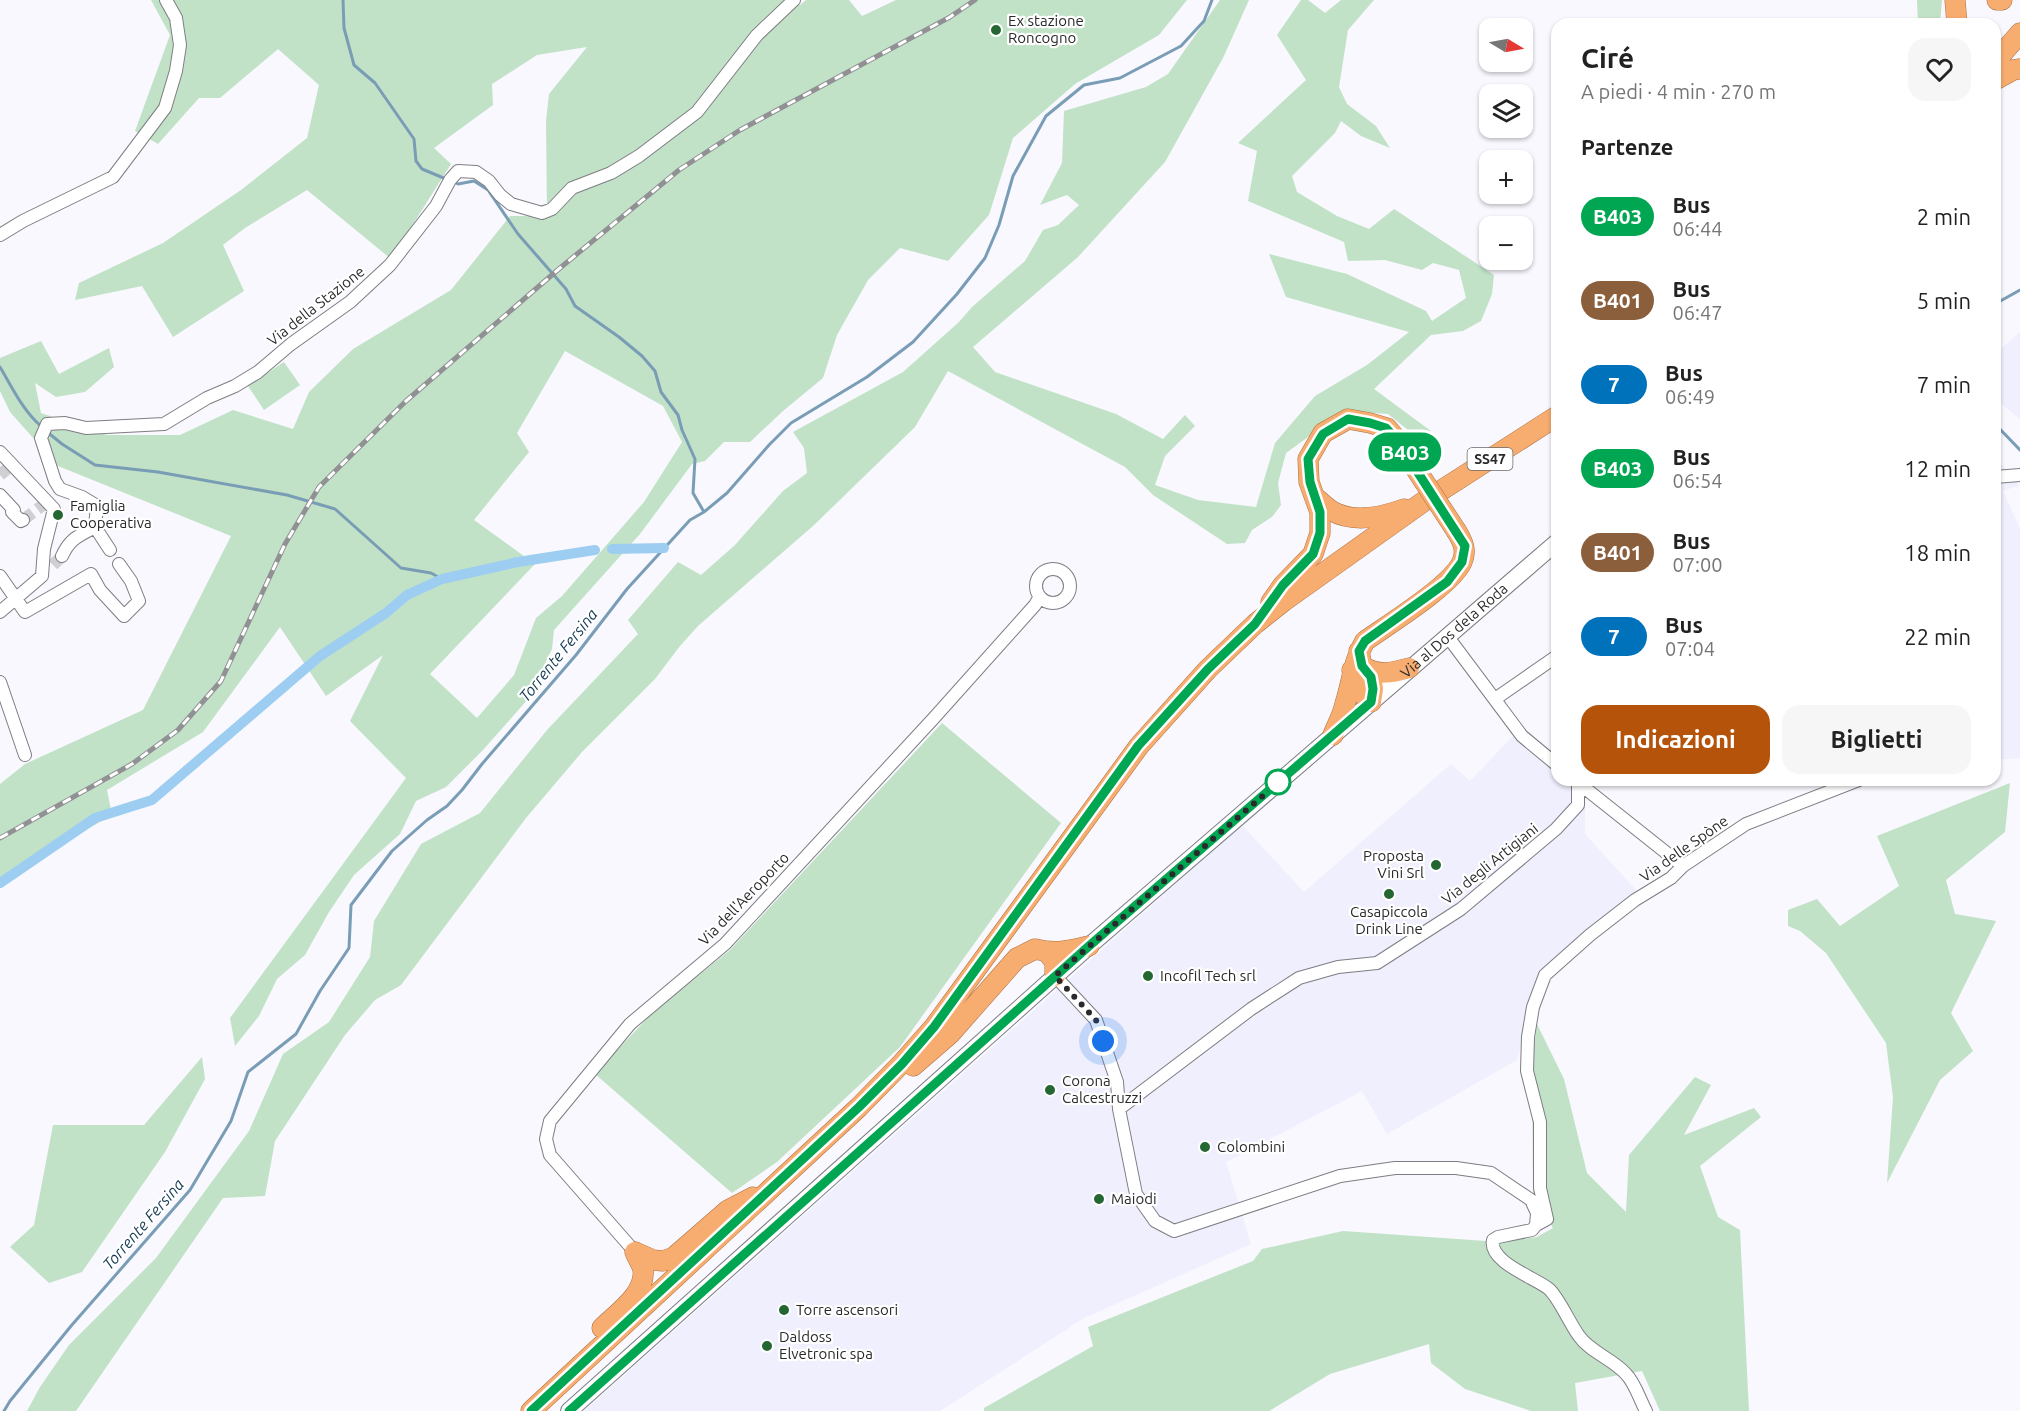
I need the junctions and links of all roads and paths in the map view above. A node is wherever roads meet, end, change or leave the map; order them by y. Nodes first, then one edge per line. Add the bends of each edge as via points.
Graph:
1 (166, 0) edge
2 (794, 0) edge
3 (1954, 0) edge
4 (1997, 0) edge
5 (2002, 0) edge
6 (1956, 18) edge
7 (2020, 18) edge
8 (2020, 33) edge
9 (2001, 39) edge
10 (2001, 55) edge
11 (2020, 69) edge
12 (2001, 77) edge
13 (0, 235) edge
14 (1551, 420) edge
15 (1551, 428) edge
16 (0, 452) edge
17 (2020, 475) edge
18 (2001, 477) edge
19 (60, 489) junction
20 (0, 495) edge
21 (1317, 499) junction
22 (44, 502) junction
23 (1423, 502) junction
24 (22, 520) dead end
25 (95, 527) junction
26 (1551, 547) edge
27 (110, 550) dead end
28 (119, 564) dead end
29 (0, 576) edge
30 (42, 576) junction
31 (1039, 598) dead end
32 (17, 599) junction
33 (0, 612) edge
34 (1255, 624) junction
35 (1448, 637) junction
36 (1551, 660) edge
37 (1358, 662) junction
38 (1409, 669) junction
39 (0, 682) edge
40 (1495, 699) junction
41 (1371, 702) junction
42 (1333, 735) junction
43 (1138, 746) junction
44 (24, 755) dead end
45 (1113, 755) dead end
46 (1551, 760) edge
47 (1577, 786) edge
48 (1583, 786) edge
49 (1844, 786) edge
50 (1072, 813) dead end
51 (1073, 836) junction
52 (1683, 866) junction
53 (1089, 946) junction
54 (1047, 952) junction
55 (1055, 976) junction
56 (908, 1070) junction
57 (1119, 1110) junction
58 (772, 1188) junction
59 (1536, 1225) junction
60 (635, 1252) junction
61 (570, 1375) junction
62 (531, 1411) edge
63 (543, 1411) edge
64 (569, 1411) edge
65 (1646, 1411) edge

1 - 13 street via 176,18 180,45 176,71 159,117 113,177
2 - 19 street, Via della Stazione via 757,35 697,112 639,156 611,173 572,188 552,209 542,213 511,204 476,172 458,171 390,265 350,302 258,372 164,424 86,428 46,424 41,438
3 - 6 highway
4 - 5 highway
7 - 9 highway
8 - 10 highway
11 - 12 highway
14 - 23 highway, SS47
15 - 56 highway, SS47 via 1291,601 1211,674 1156,736
16 - 22 street via 9,467
17 - 18 street
19 - 22 street
19 - 25 street via 97,506
20 - 24 street
21 - 23 highway via 1333,512 1354,518 1387,515
21 - 34 highway via 1320,533 1313,554 1283,585
21 - 37 highway, bridge via 1310,482 1308,459 1323,434 1348,419 1386,428 1465,546 1462,562 1447,582 1365,641
22 - 30 street via 54,509
23 - 34 highway, SS47
25 - 27 street
25 - 30 street via 74,538
26 - 35 main road, Via al Dos dela Roda
28 - 32 street via 139,601 124,616 91,574 26,612
29 - 32 street
30 - 32 street
31 - 60 street, Via dell'Aeroporto via 725,944 630,1024 550,1121 546,1139 550,1155
32 - 33 street
34 - 43 highway, SS47
35 - 38 main road, Via al Dos dela Roda
35 - 40 street
36 - 40 street
37 - 38 highway via 1374,673
37 - 41 highway via 1371,677
37 - 42 highway
38 - 41 main road, Via al Dos dela Roda
39 - 44 street
40 - 46 street via 1522,736
41 - 42 main road, Via al Dos dela Roda
42 - 53 main road, Via al Dos dela Roda
43 - 45 highway
43 - 51 highway, SS47
47 - 57 street, Via degli Artigiani via 1578,805 1556,829 1461,909 1377,963 1338,967 1299,978 1251,1009
48 - 52 street
49 - 52 street, Via delle Spòne via 1746,824
50 - 51 highway
51 - 58 highway, SS47 via 934,1027 859,1107
52 - 59 street, Via delle Spòne via 1590,935 1545,975 1533,1007 1528,1037 1527,1071 1540,1122 1540,1188 1547,1219
53 - 54 highway
53 - 55 main road, Via al Dos dela Roda
54 - 55 highway via 1055,962
54 - 56 highway via 1035,949 1017,958 950,1034
55 - 57 street via 1096,1020 1117,1082
55 - 64 main road, Via al Dos dela Roda
56 - 63 highway, SS47
57 - 59 street via 1136,1194 1155,1221 1174,1231 1340,1176 1395,1168 1456,1168 1491,1173 1531,1200 1537,1212
58 - 60 highway via 728,1209 674,1257 653,1260
58 - 61 highway, SS47
59 - 65 street via 1532,1230 1493,1240 1493,1250 1550,1289 1580,1339 1627,1374
60 - 61 highway via 643,1268 639,1291 597,1334
61 - 62 highway, SS47

